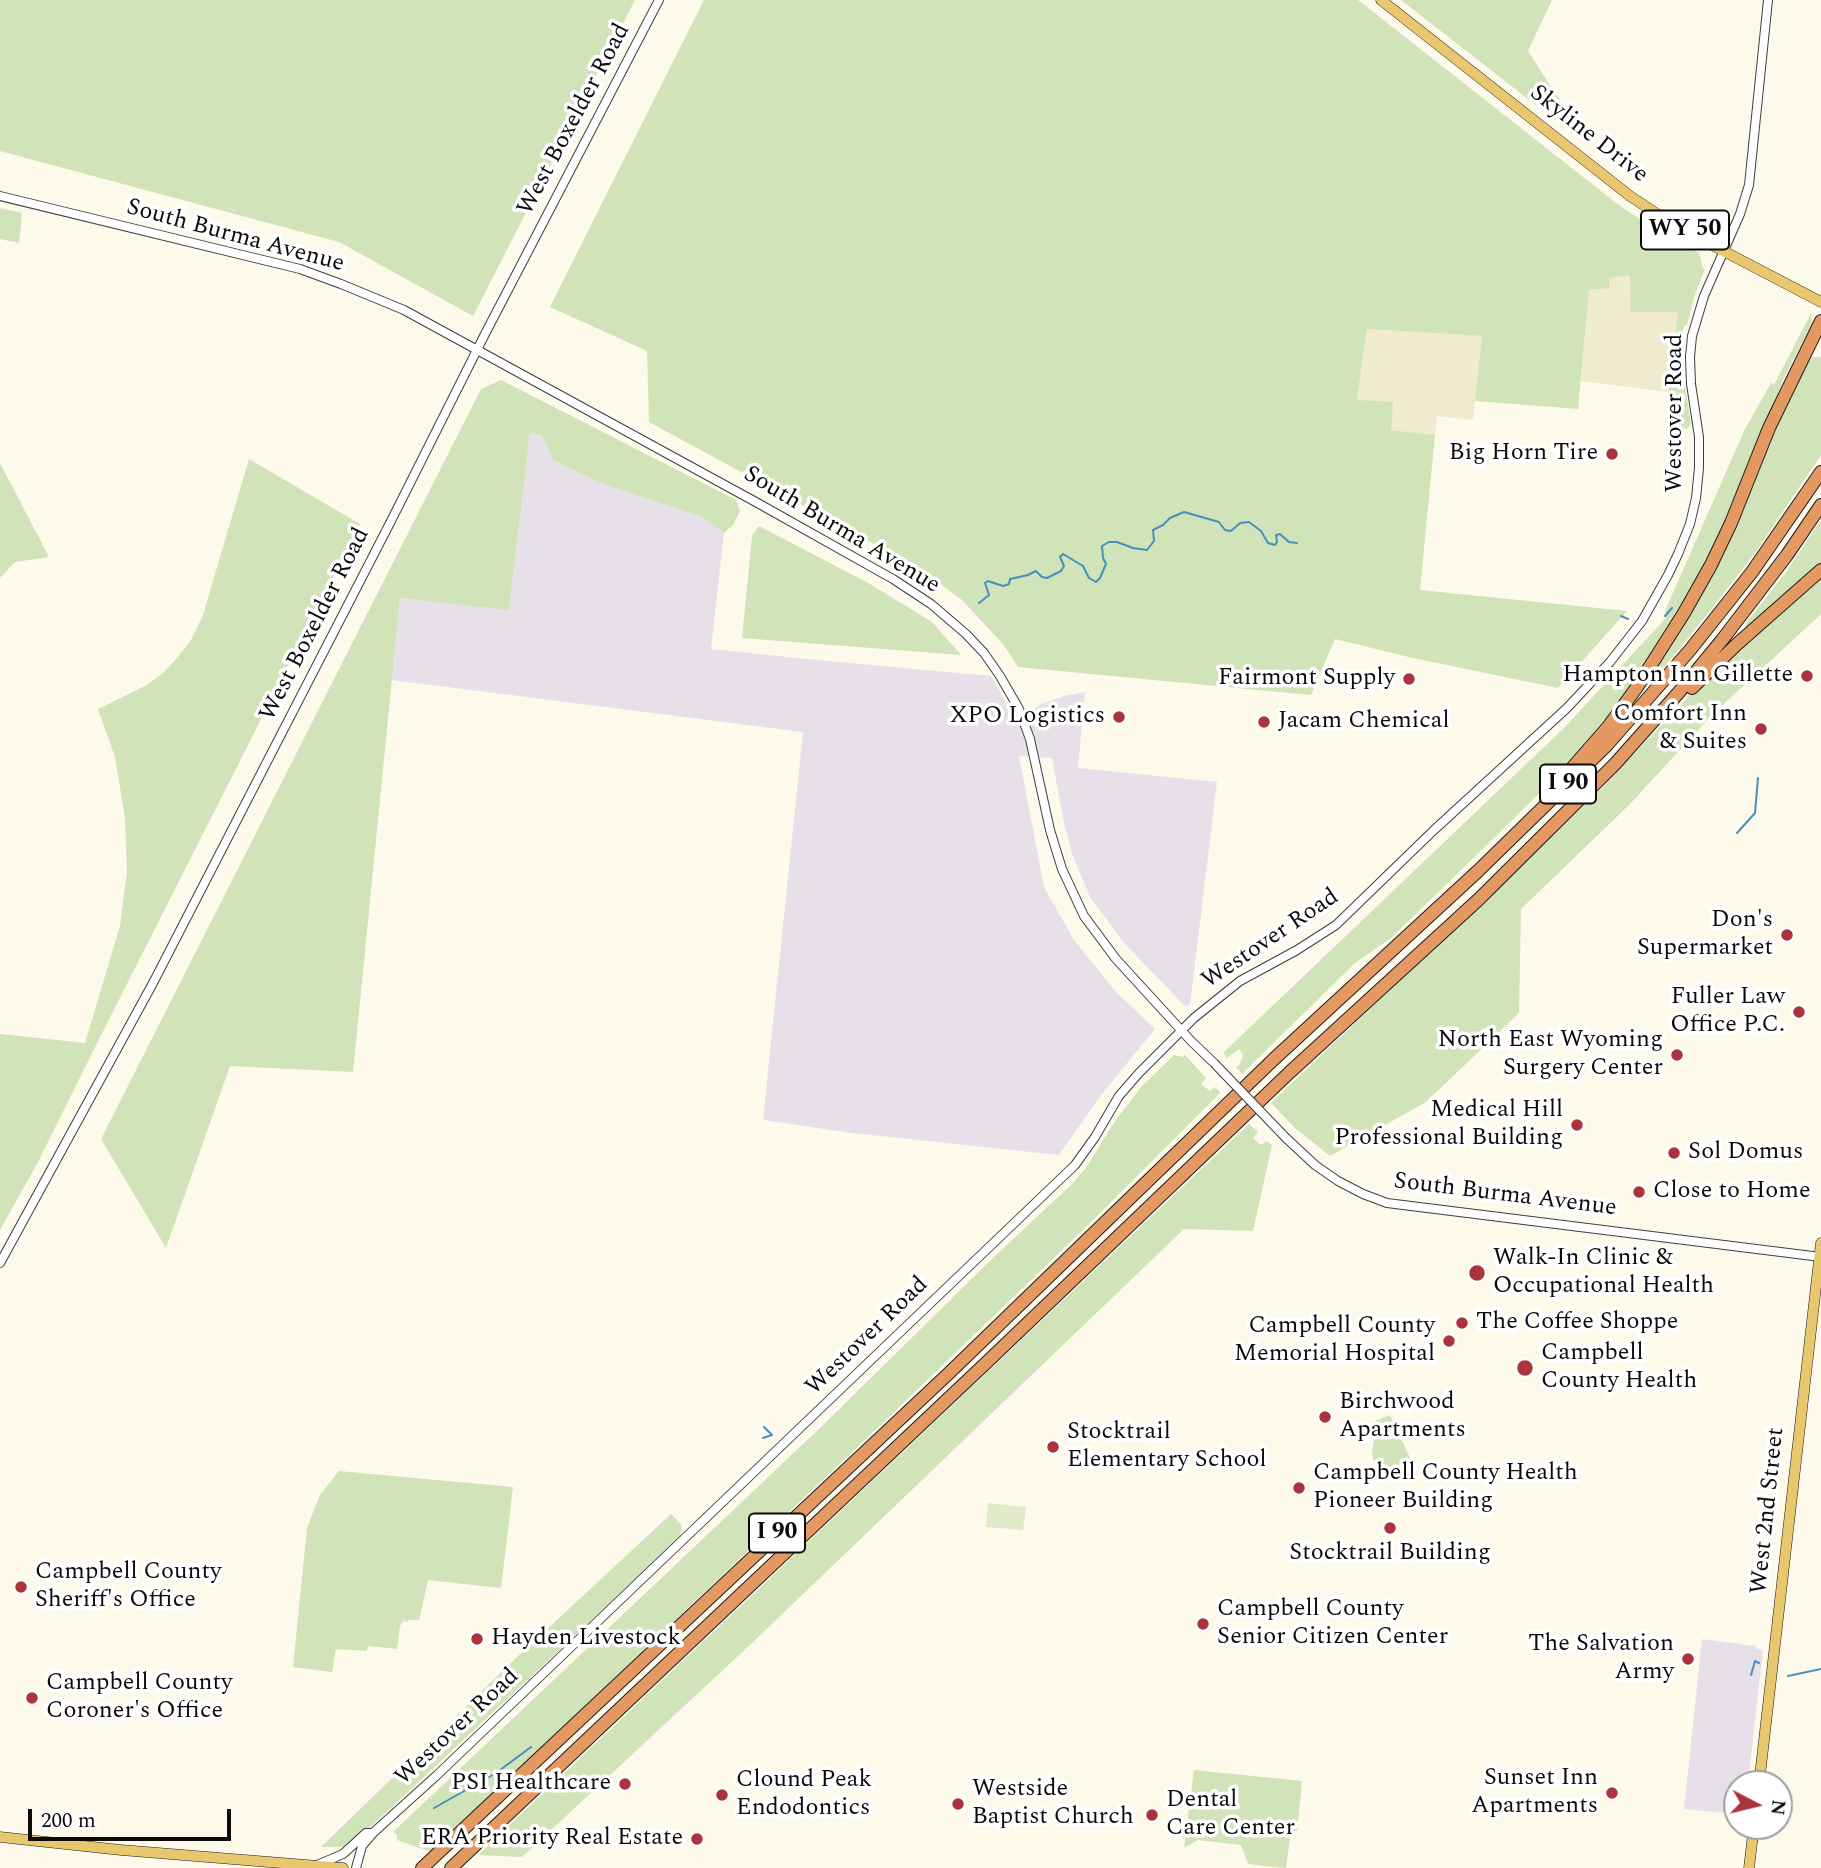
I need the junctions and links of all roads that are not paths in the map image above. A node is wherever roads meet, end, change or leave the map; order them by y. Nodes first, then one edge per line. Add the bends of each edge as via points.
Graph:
1 (659, 0) edge
2 (1381, 0) edge
3 (1768, 0) edge
4 (0, 196) edge
5 (1723, 251) junction
6 (1821, 302) edge
7 (1821, 321) edge
8 (477, 349) junction
9 (1821, 472) edge
10 (1821, 505) edge
11 (1821, 569) edge
12 (1615, 764) junction
13 (1478, 871) junction
14 (1181, 1030) junction
15 (1821, 1243) edge
16 (1820, 1256) edge
17 (0, 1263) edge
18 (1761, 1770) edge
19 (374, 1832) junction
20 (0, 1837) edge
21 (1752, 1840) edge
22 (317, 1866) junction
23 (343, 1868) edge
24 (356, 1868) edge
25 (422, 1868) edge
26 (451, 1868) edge
27 (1749, 1868) edge

1 - 8 street, West Boxelder Road
2 - 5 main road, Skyline Drive / WY 50 via 1630,196
3 - 5 street, Westover Road via 1749,185
4 - 8 street, South Burma Avenue via 300,270 404,310
5 - 6 main road, Skyline Drive / WY 50
5 - 14 street, Westover Road via 1692,336 1691,384 1699,437 1696,498 1678,554 1642,621 1567,708 1336,925 1240,981
7 - 13 highway, I 90 via 1769,428 1731,523 1684,613 1608,727
8 - 14 street, South Burma Avenue via 893,579 966,634 1000,676 1018,709 1030,739 1062,869 1084,916
8 - 17 street, West Boxelder Road via 160,971
9 - 13 highway, I 90 via 1752,572 1690,650 1607,745
10 - 12 highway, I 90 via 1723,640
11 - 12 highway, I 90
12 - 26 highway, I 90 via 1478,900 1290,1072
13 - 25 highway, I 90
14 - 16 street, South Burma Avenue, bridge via 1315,1165 1387,1203
14 - 19 street, Westover Road via 1119,1096 1075,1165 1045,1196
15 - 16 main road, West 2nd Street
16 - 18 main road, West 2nd Street
19 - 22 street
19 - 24 street, Westover Road via 362,1846
20 - 22 main road
21 - 27 main road
22 - 23 main road

